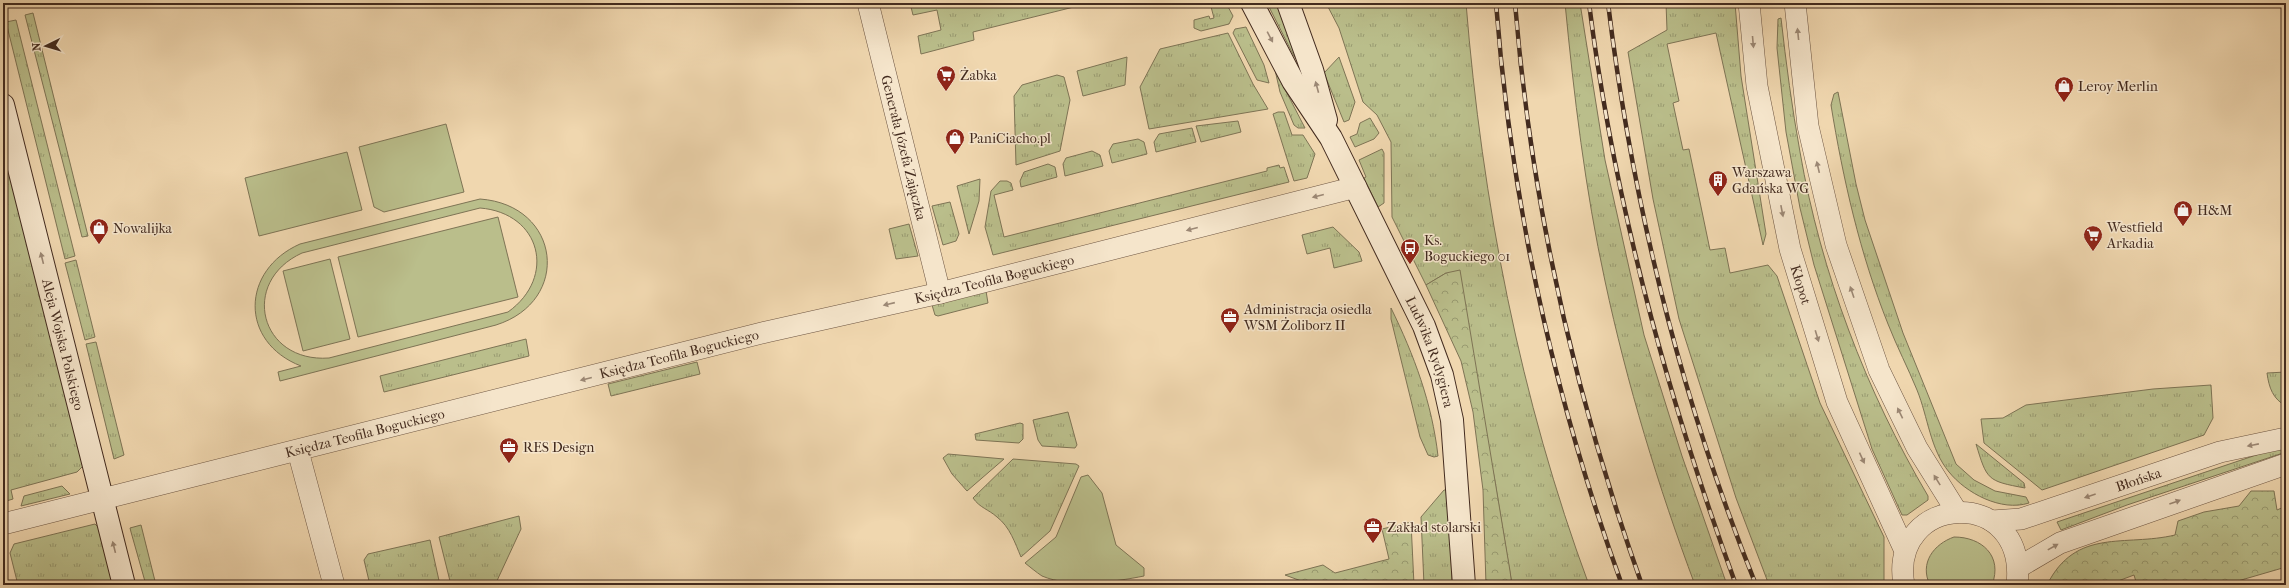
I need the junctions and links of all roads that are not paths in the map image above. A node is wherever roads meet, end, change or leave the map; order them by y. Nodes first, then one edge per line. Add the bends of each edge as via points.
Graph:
1 (868, 3) edge
2 (1252, 3) edge
3 (1288, 3) edge
4 (1750, 3) edge
5 (1795, 3) edge
6 (3, 105) edge
7 (1331, 138) junction
8 (1356, 187) junction
9 (940, 293) junction
10 (2286, 438) edge
11 (298, 451) junction
12 (2286, 464) edge
13 (102, 500) junction
14 (1957, 512) junction
15 (1992, 521) junction
16 (3, 524) edge
17 (1906, 551) junction
18 (2018, 576) edge
19 (124, 585) edge
20 (334, 585) edge
21 (1464, 585) edge
22 (1904, 585) edge

1 - 9 street, Generała Józefa Zajączka
2 -> 7 street, Ludwika Rydygiera via 1293,81
7 -> 3 street, Ludwika Rydygiera via 1312,70
4 -> 17 street, Kłopot via 1757,86 1790,249 1837,402
14 -> 5 street via 1917,448 1879,370 1836,245 1808,126
13 -> 6 street, Aleja Wojska Polskiego
7 - 8 street, Ludwika Rydygiera
8 -> 9 street, Księdza Teofila Boguckiego
8 - 21 street, Ludwika Rydygiera via 1424,326 1442,375 1452,420
9 -> 11 street, Księdza Teofila Boguckiego via 766,332
10 -> 15 street, Błońska via 2220,452 2021,519
11 - 13 street, Księdza Teofila Boguckiego
11 - 20 street
18 -> 12 street via 2060,543
13 - 16 street, Księdza Teofila Boguckiego
19 -> 13 street, Aleja Wojska Polskiego
14 - 15 street via 1975,514
14 - 17 street via 1940,515 1925,524 1913,536
15 - 18 street via 2005,532 2015,548
17 - 22 street via 1902,570

